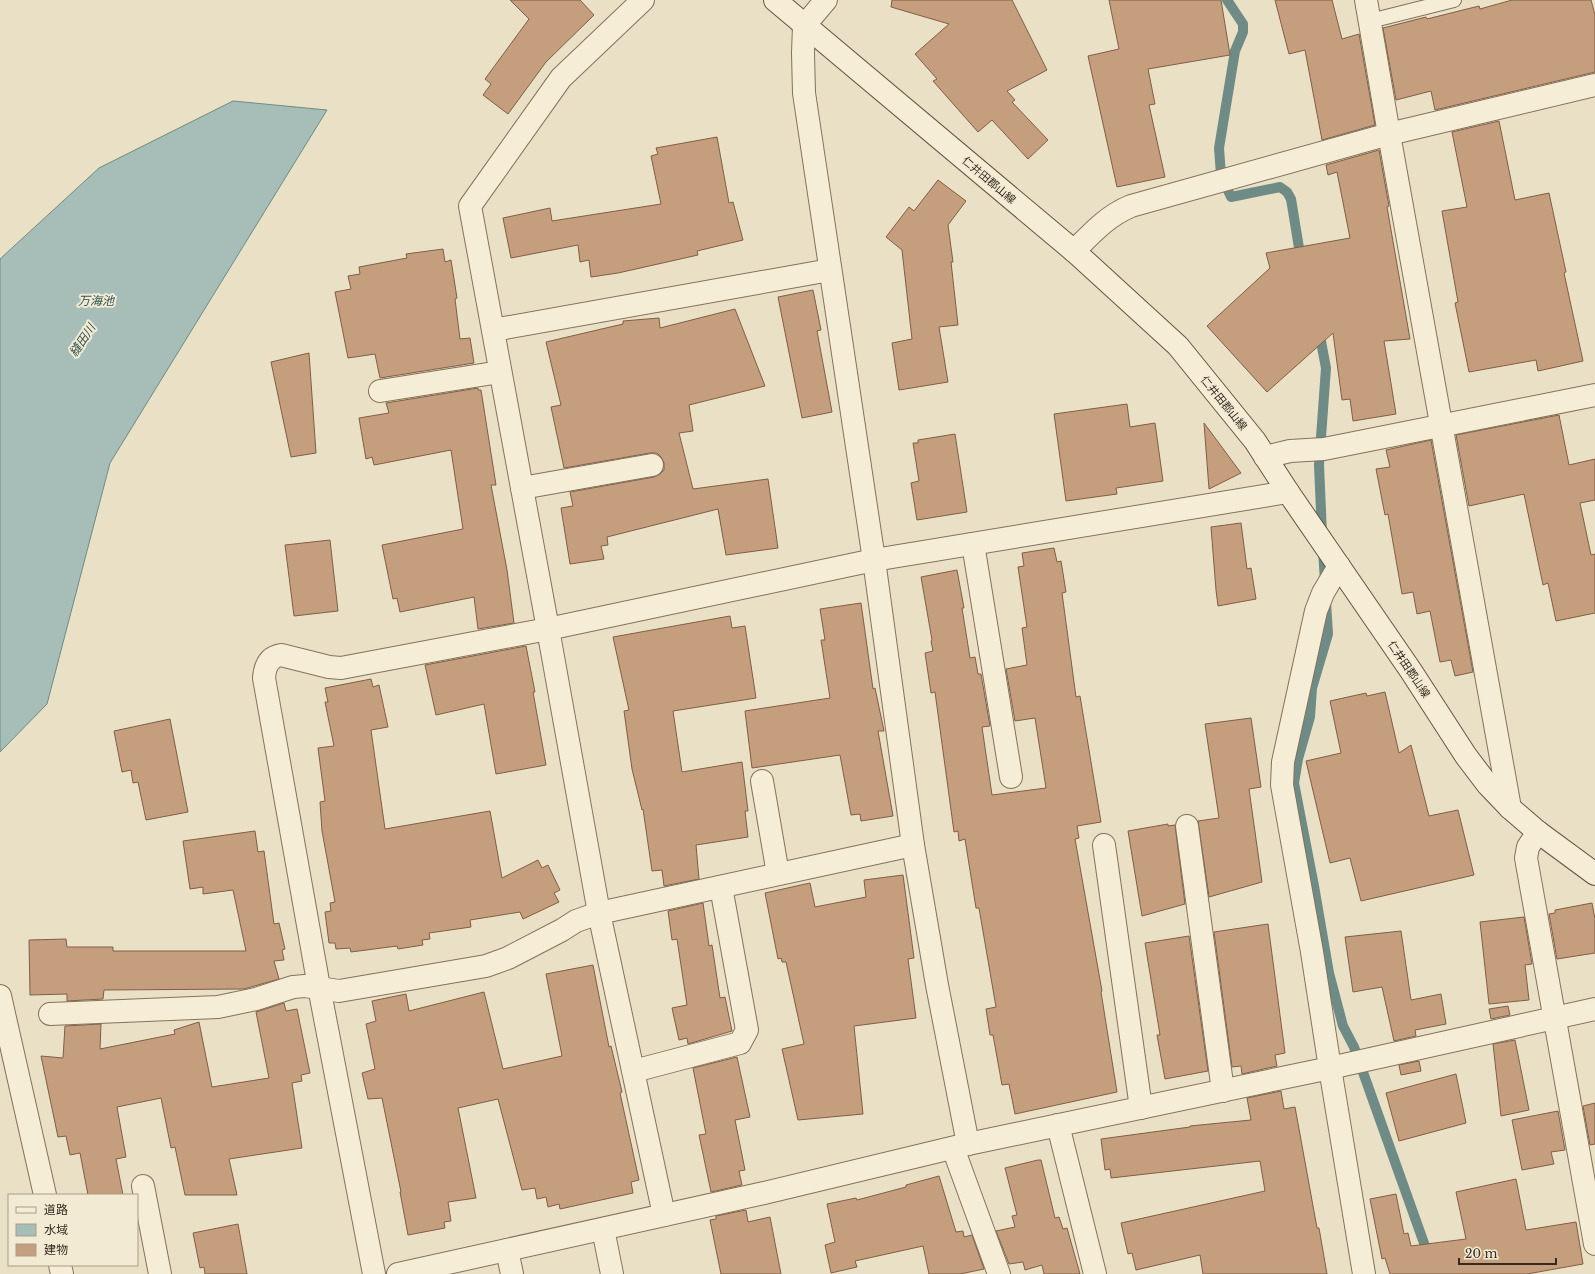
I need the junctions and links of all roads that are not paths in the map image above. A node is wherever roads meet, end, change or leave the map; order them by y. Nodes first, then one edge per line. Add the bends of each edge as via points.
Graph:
1 (643, 0) edge
2 (774, 0) edge
3 (826, 0) edge
4 (1454, 0) edge
5 (1368, 10) edge
6 (804, 26) junction
7 (1595, 85) edge
8 (1389, 134) junction
9 (1074, 251) junction
10 (830, 270) junction
11 (493, 330) junction
12 (500, 372) junction
13 (380, 391) dead end
14 (1595, 395) edge
15 (1441, 425) junction
16 (1265, 457) junction
17 (652, 465) dead end
18 (522, 488) junction
19 (1288, 492) junction
20 (974, 544) junction
21 (874, 560) junction
22 (1339, 566) junction
23 (548, 629) junction
24 (1011, 777) dead end
25 (762, 781) dead end
26 (1510, 808) junction
27 (1187, 826) dead end
28 (1538, 832) junction
29 (913, 845) junction
30 (1104, 845) dead end
31 (778, 874) junction
32 (1595, 874) edge
33 (721, 887) junction
34 (599, 913) junction
35 (319, 987) junction
36 (0, 996) edge
37 (1595, 1008) edge
38 (50, 1014) dead end
39 (1554, 1018) junction
40 (1330, 1068) junction
41 (634, 1071) junction
42 (1223, 1091) junction
43 (1141, 1108) junction
44 (1058, 1125) junction
45 (961, 1146) junction
46 (143, 1186) dead end
47 (45, 1194) edge
48 (664, 1215) junction
49 (602, 1229) junction
50 (1595, 1244) edge
51 (506, 1250) junction
52 (160, 1274) edge
53 (374, 1274) edge
54 (398, 1274) edge
55 (512, 1274) edge
56 (612, 1274) edge
57 (999, 1274) edge
58 (1095, 1274) edge
59 (1364, 1274) edge

1 - 11 street via 561,78 470,206
2 - 6 street, 仁井田郡山線
3 - 6 street
4 - 5 lane
5 - 8 street
6 - 9 street, 仁井田郡山線
6 - 10 street via 804,93
7 - 8 street
8 - 9 street via 1131,206 1102,223
8 - 15 street
9 - 16 street, 仁井田郡山線 via 1178,346
10 - 11 street
10 - 21 street
11 - 12 street
12 - 13 street
12 - 18 street
14 - 15 street
15 - 16 street via 1324,449 1290,451
15 - 26 street
16 - 19 street, 仁井田郡山線
17 - 18 street
18 - 23 street
19 - 20 street
19 - 22 street, 仁井田郡山線
20 - 21 street
20 - 24 street
21 - 23 street
21 - 29 street
22 - 26 street, 仁井田郡山線 via 1466,756
22 - 40 street via 1316,611 1282,773
23 - 34 street
23 - 35 street via 341,668 281,655 269,661 264,678
25 - 31 street
26 - 28 street, 仁井田郡山線
27 - 42 street
28 - 32 street, 仁井田郡山線
28 - 39 street via 1528,847 1526,858
29 - 31 street
29 - 45 street
30 - 43 street
31 - 33 street
33 - 34 street
33 - 41 street via 747,1030 740,1044
34 - 35 street via 576,920 508,958 491,964 339,991
34 - 41 street
35 - 38 street via 293,986 256,999 218,1007
35 - 53 street
36 - 47 street
37 - 39 street
39 - 40 street
39 - 50 street
40 - 42 street
40 - 59 street
41 - 48 street
42 - 43 street
43 - 44 street
44 - 45 street
44 - 58 street
45 - 48 street
45 - 57 street
46 - 52 street
48 - 49 street
49 - 51 street
49 - 56 street
51 - 54 street
51 - 55 street

